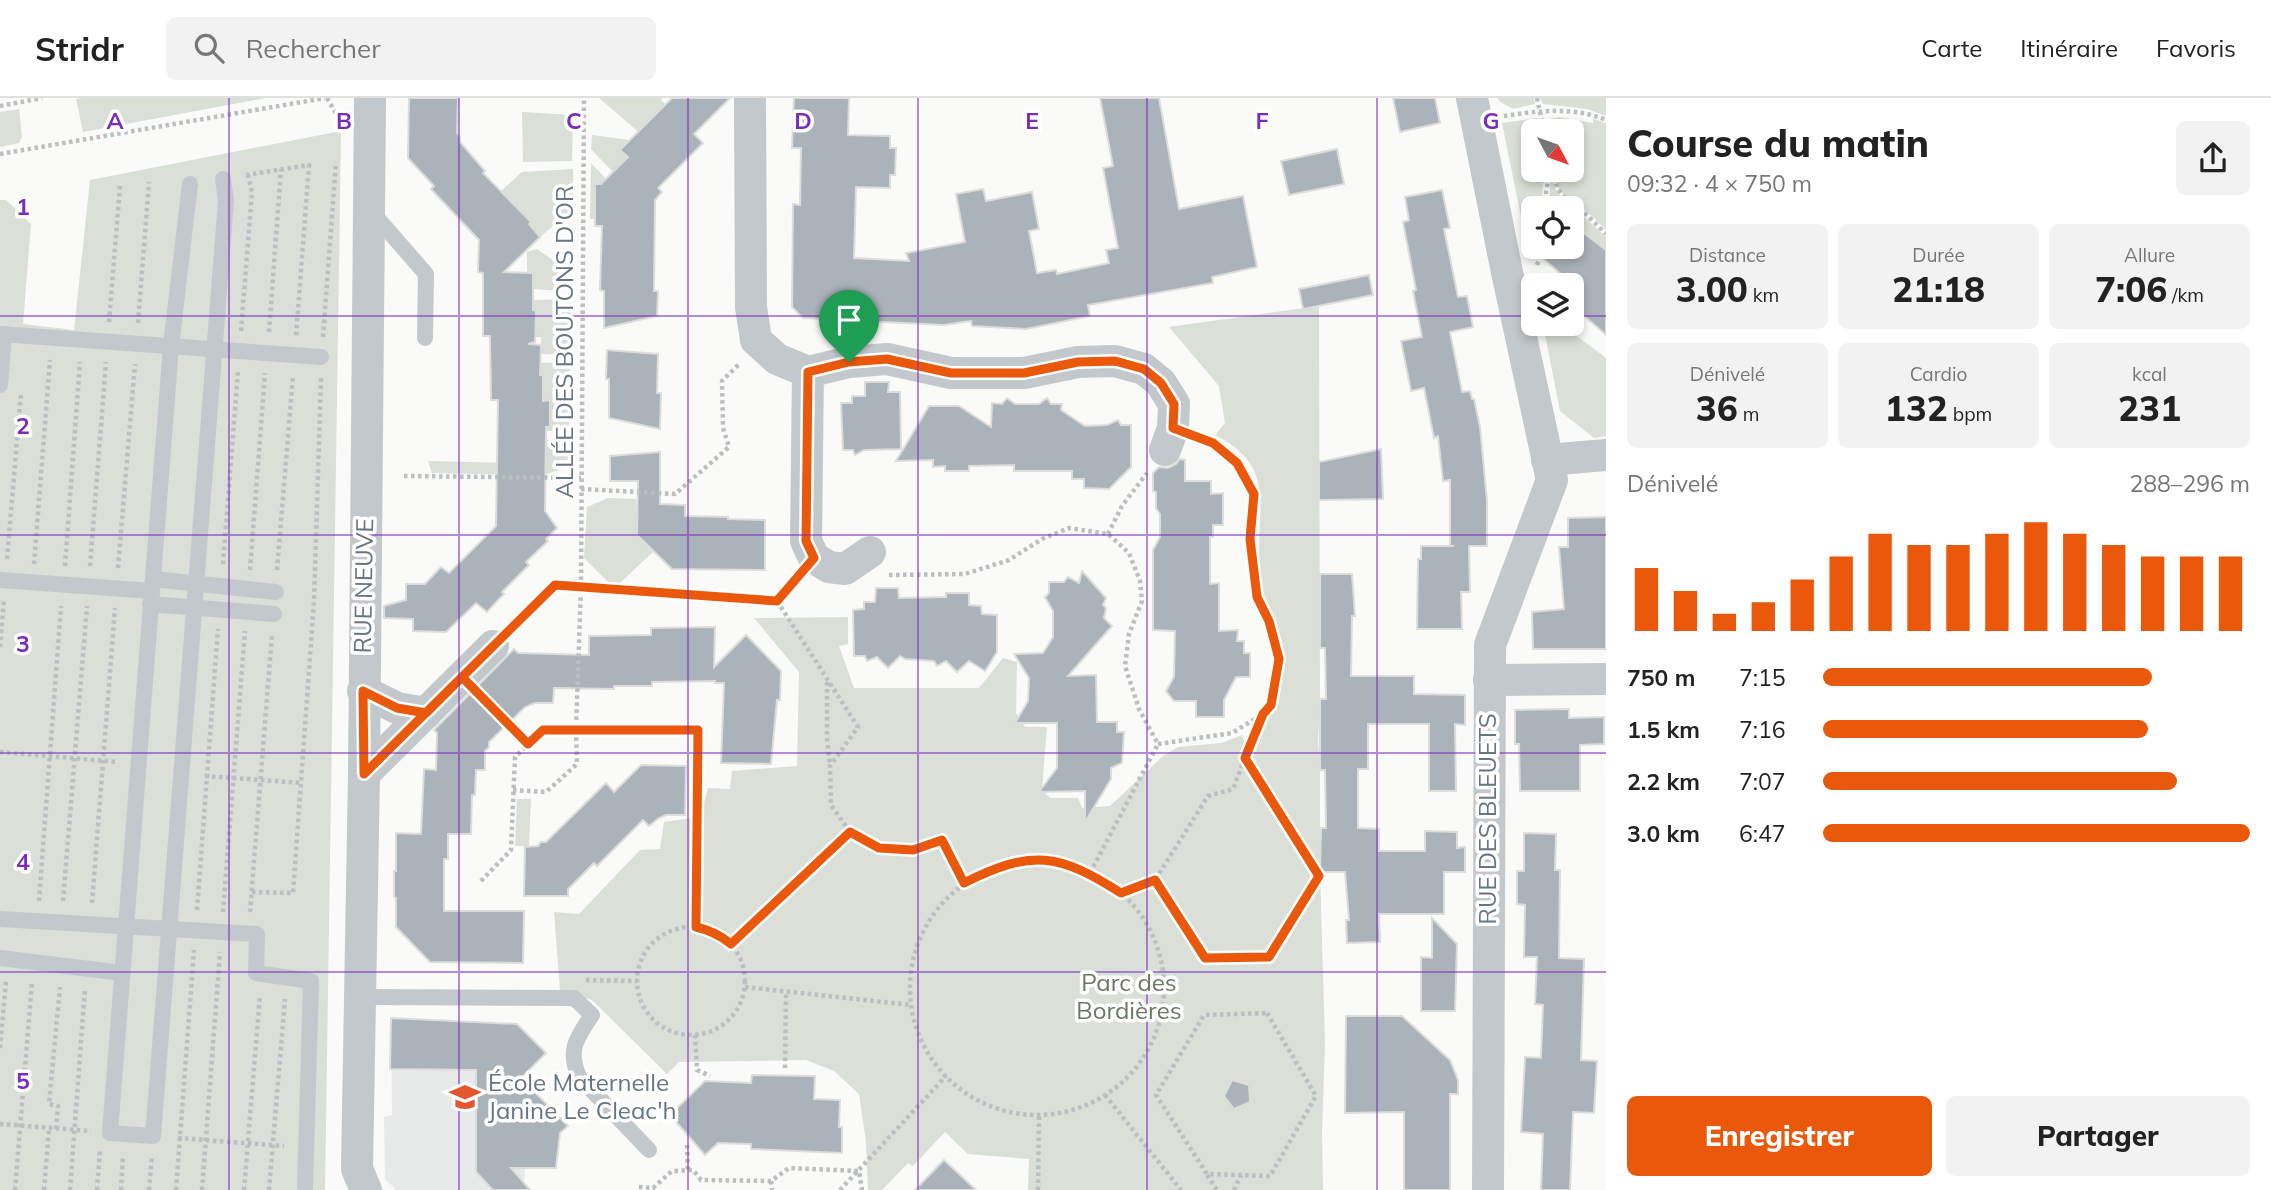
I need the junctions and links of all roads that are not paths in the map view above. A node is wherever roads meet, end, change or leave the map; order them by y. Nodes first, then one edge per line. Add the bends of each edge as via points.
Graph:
1 (750, 98) edge
2 (358, 107) edge
3 (1474, 109) edge
4 (223, 179) road end
5 (190, 184) dead end
6 (368, 208) junction
7 (2, 334) edge
8 (425, 338) dead end
9 (171, 346) junction
10 (214, 350) junction
11 (321, 357) road end
12 (808, 372) junction
13 (0, 385) edge
14 (1169, 439) road end
15 (1606, 455) edge
16 (1547, 460) junction
17 (858, 560) road end
18 (3, 580) edge
19 (196, 584) junction
20 (152, 591) junction
21 (276, 592) road end
22 (194, 607) junction
23 (274, 614) road end
24 (493, 646) road end
25 (1606, 679) edge
26 (1489, 680) junction
27 (363, 691) junction
28 (426, 713) junction
29 (364, 774) junction
30 (0, 919) edge
31 (125, 926) junction
32 (169, 929) junction
33 (4, 958) edge
34 (122, 973) junction
35 (360, 997) junction
36 (649, 1150) dead end
37 (305, 1190) edge
38 (366, 1190) edge
39 (1488, 1190) edge

1 - 12 street via 751,307 756,340 777,359
2 - 6 street, RUE NEUVE
3 - 16 street, RUE DES BLEUETS
4 - 10 lane via 226,201
5 - 9 lane
6 - 8 lane via 426,274
6 - 27 street, RUE NEUVE
7 - 9 lane
7 - 13 lane
9 - 10 lane
9 - 20 lane
10 - 11 lane
10 - 19 lane
12 - 14 street via 887,359 951,373 1024,373 1078,362 1115,361 1144,369 1161,383 1174,404
12 - 17 street via 806,541 814,558 829,567
15 - 16 street
16 - 26 street, RUE DES BLEUETS via 1552,480 1490,645
18 - 20 lane
19 - 20 lane
19 - 21 lane
19 - 22 lane
20 - 22 lane
20 - 31 lane
22 - 23 lane
22 - 32 lane
24 - 28 street
25 - 26 street
26 - 39 street, RUE DES BLEUETS
27 - 28 street via 397,708
27 - 29 street, RUE NEUVE
28 - 29 street
29 - 35 street, RUE NEUVE
30 - 31 lane
31 - 32 lane
31 - 34 lane
32 - 34 lane via 153,1136 112,1133
32 - 37 lane via 257,934 256,973 311,981
33 - 34 lane
35 - 36 lane via 574,998 592,1015 575,1042 573,1063 579,1077
35 - 38 street, RUE NEUVE via 358,1168

